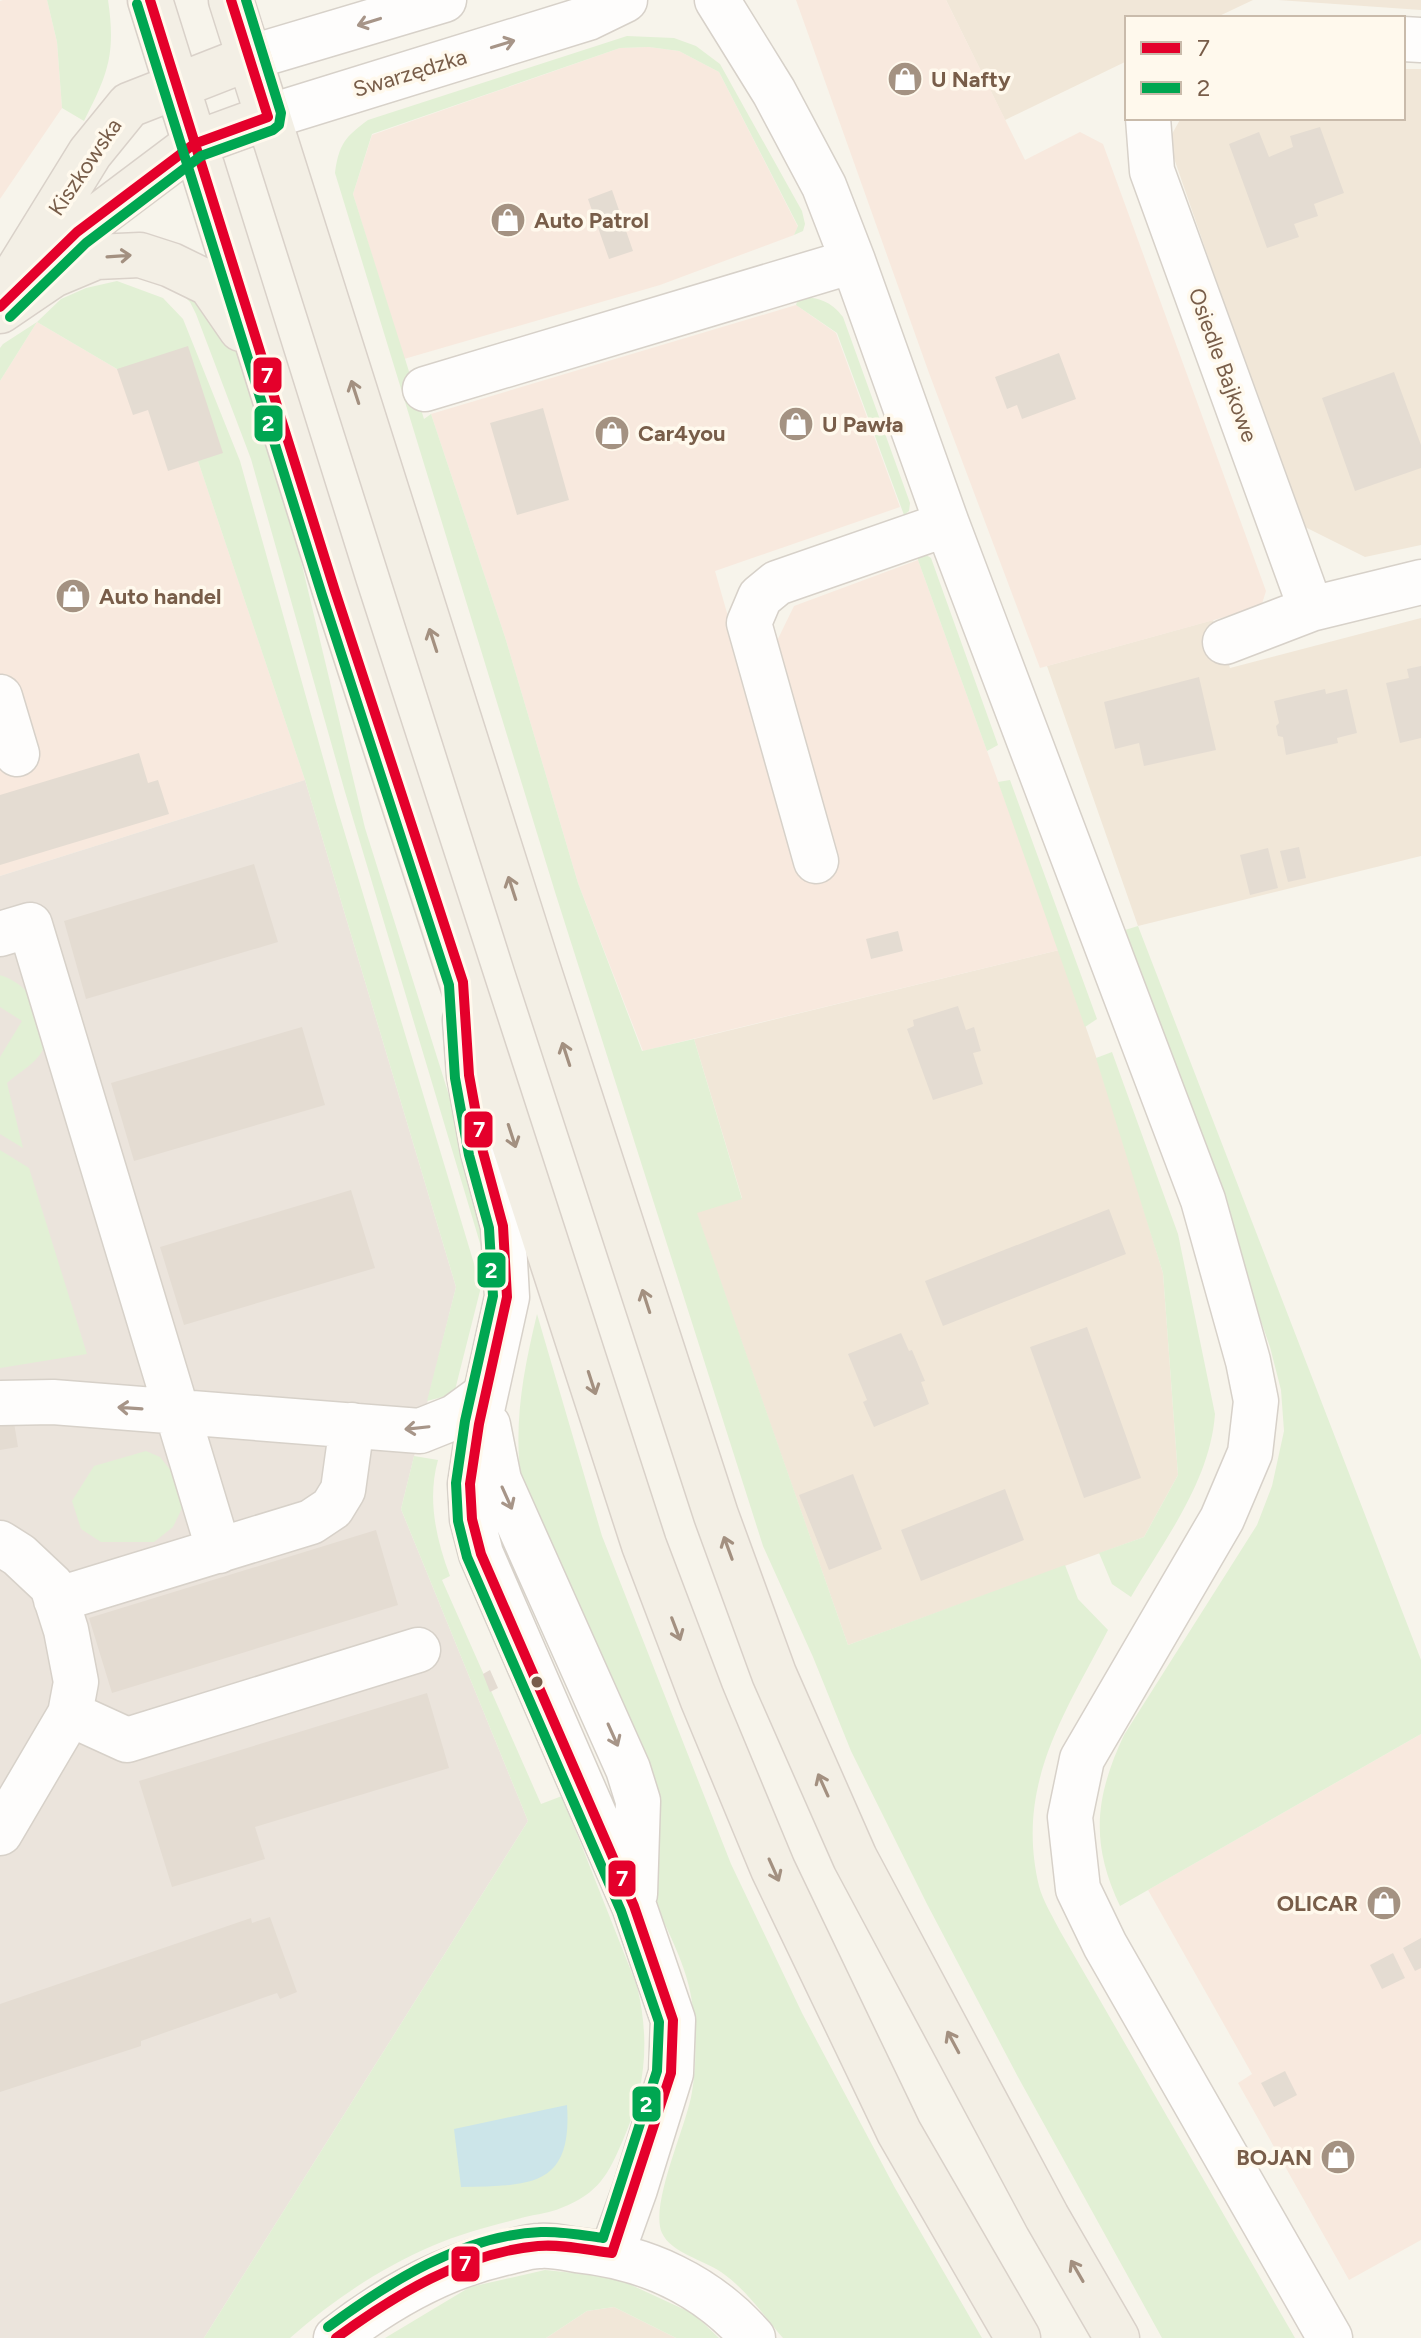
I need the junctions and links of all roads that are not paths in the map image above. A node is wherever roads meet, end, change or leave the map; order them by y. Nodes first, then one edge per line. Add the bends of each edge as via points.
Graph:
1 (150, 0) edge
2 (231, 0) edge
3 (444, 0) edge
4 (625, 0) edge
5 (717, 0) edge
6 (249, 58) junction
7 (176, 85) junction
8 (268, 117) junction
9 (1148, 120) edge
10 (194, 144) junction
11 (853, 261) junction
12 (0, 299) edge
13 (0, 309) edge
14 (269, 376) junction
15 (425, 389) dead end
16 (947, 524) junction
17 (1421, 582) edge
18 (1311, 609) junction
19 (1225, 642) dead end
20 (0, 697) edge
21 (17, 754) dead end
22 (816, 861) dead end
23 (0, 934) edge
24 (463, 982) junction
25 (485, 1395) junction
26 (0, 1403) edge
27 (176, 1412) junction
28 (352, 1425) junction
29 (0, 1543) edge
30 (219, 1551) junction
31 (56, 1600) junction
32 (418, 1650) dead end
33 (70, 1714) junction
34 (0, 1833) edge
35 (612, 2253) junction
36 (336, 2338) edge
37 (753, 2338) edge
38 (1018, 2338) edge
39 (1117, 2338) edge
40 (1330, 2338) edge

1 - 7 main road
2 - 6 main road
3 -> 6 street
8 -> 4 street, Swarzędzka via 588,18
5 - 11 street via 824,186
6 - 7 main road, Kiszkowska
6 - 8 main road
7 - 10 main road
7 - 12 main road, Kiszkowska via 129,105 90,153
8 - 10 main road, Swarzędzka
39 -> 8 main road via 855,1858 774,1674 716,1515 536,962
9 - 18 street, Osiedle Bajkowe via 1152,171
10 - 13 main road, Kiszkowska via 77,232
10 - 14 main road
11 - 15 street
11 - 16 street
13 -> 14 main road via 53,275 96,257 140,255 210,284
14 - 24 main road
16 - 22 street via 777,583 760,597 749,623
16 - 40 street via 1203,1200 1256,1401 1250,1453 1222,1519 1082,1759 1070,1817 1078,1889 1127,1987
17 - 18 street
18 - 19 street
20 - 21 street
23 - 27 street via 30,925
24 - 25 street via 469,1075 505,1255 507,1297
24 -> 38 main road via 644,1545 702,1698 773,1869 899,2132
25 -> 28 street via 455,1417 420,1431
25 -> 35 street via 470,1484 481,1554 634,1906 673,2020 671,2073
27 -> 26 street
27 - 28 street
27 - 30 street
28 - 30 street via 343,1490 332,1508 311,1522
29 - 31 street via 52,1586
30 - 31 street
31 - 33 street via 76,1682
32 - 33 street via 127,1740
33 - 34 street
35 - 36 street via 538,2245 469,2261 368,2313
35 - 37 street via 662,2269 706,2295

